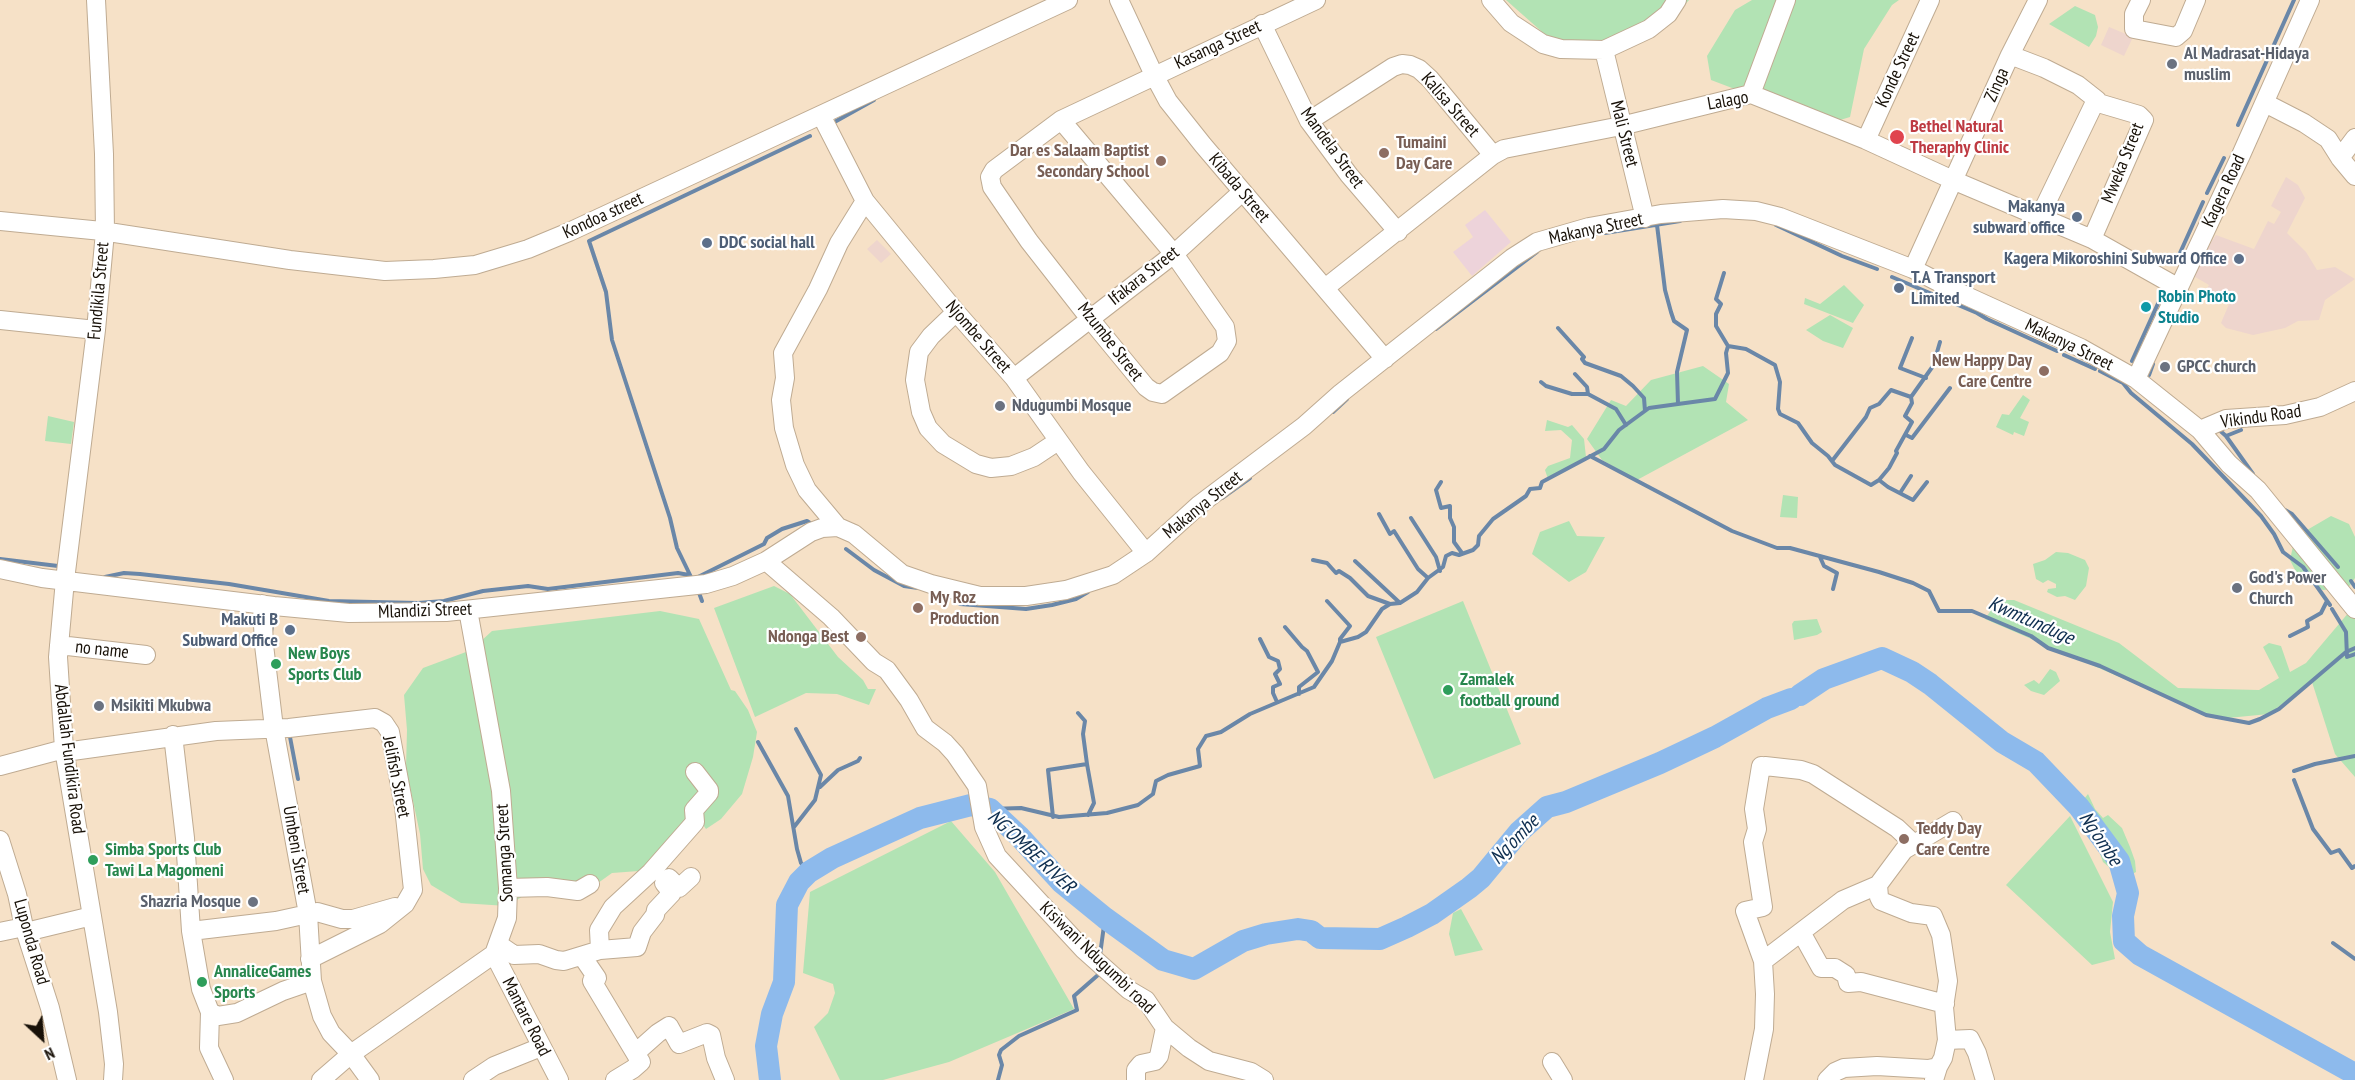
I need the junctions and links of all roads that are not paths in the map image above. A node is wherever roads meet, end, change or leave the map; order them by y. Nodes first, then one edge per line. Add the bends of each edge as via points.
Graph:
1 (96, 0) edge
2 (1119, 0) edge
3 (1316, 0) edge
4 (1491, 0) edge
5 (1677, 0) edge
6 (1786, 0) edge
7 (1930, 0) edge
8 (2037, 0) edge
9 (2141, 0) edge
10 (2196, 0) edge
11 (2310, 0) edge
12 (1065, 1) edge
13 (1262, 24) junction
14 (1604, 50) junction
15 (2010, 55) junction
16 (1154, 75) junction
17 (1751, 94) junction
18 (2097, 103) junction
19 (2265, 103) junction
20 (821, 115) junction
21 (1061, 120) junction
22 (1309, 121) junction
23 (1621, 126) junction
24 (2355, 138) edge
25 (1866, 140) junction
26 (1493, 155) junction
27 (2340, 158) junction
28 (2355, 176) edge
29 (1955, 181) junction
30 (1242, 192) junction
31 (865, 201) junction
32 (2040, 216) junction
33 (1645, 218) junction
34 (0, 221) edge
35 (1398, 231) junction
36 (103, 232) junction
37 (2092, 239) junction
38 (1174, 254) junction
39 (1913, 269) junction
40 (1324, 288) junction
41 (2179, 288) junction
42 (956, 312) junction
43 (1090, 319) junction
44 (0, 320) edge
45 (96, 330) junction
46 (1385, 359) junction
47 (1014, 378) junction
48 (2136, 380) junction
49 (2355, 391) edge
50 (2200, 430) junction
51 (1058, 441) junction
52 (837, 527) junction
53 (1146, 553) junction
54 (766, 561) junction
55 (0, 569) edge
56 (65, 580) junction
57 (262, 604) junction
58 (2355, 609) edge
59 (468, 610) junction
60 (59, 645) junction
61 (146, 655) dead end
62 (274, 728) junction
63 (173, 735) junction
64 (64, 750) junction
65 (0, 766) edge
66 (695, 772) dead end
67 (1953, 821) dead end
68 (0, 840) edge
69 (1914, 844) junction
70 (691, 877) dead end
71 (590, 884) dead end
72 (1878, 885) junction
73 (508, 888) junction
74 (405, 904) junction
75 (308, 914) junction
76 (92, 916) junction
77 (25, 930) junction
78 (191, 931) junction
79 (0, 932) edge
80 (1801, 932) junction
81 (496, 949) junction
82 (600, 950) junction
83 (582, 956) junction
84 (310, 960) junction
85 (1763, 961) junction
86 (312, 981) junction
87 (1945, 1004) junction
88 (210, 1012) junction
89 (1165, 1028) junction
90 (1947, 1040) junction
91 (541, 1047) junction
92 (351, 1054) junction
93 (637, 1056) junction
94 (1552, 1062) dead end
95 (1936, 1073) edge
96 (1854, 1074) edge
97 (1256, 1077) edge
98 (67, 1080) edge
99 (113, 1080) edge
100 (224, 1080) edge
101 (321, 1080) edge
102 (370, 1080) edge
103 (473, 1080) edge
104 (559, 1080) edge
105 (615, 1080) edge
106 (725, 1080) edge
107 (1136, 1080) edge
108 (1563, 1080) edge
109 (1754, 1080) edge
110 (1827, 1080) edge
111 (1985, 1080) edge

1 - 36 street, Fundikila Street via 104,154
2 - 16 street, Kibada Street
3 - 13 street, Kasanga Street
4 - 14 street via 1511,23 1543,44 1562,49
5 - 14 street via 1668,14 1649,29
6 - 17 street
7 - 25 street, Konde Street
8 - 15 street, Zinga
9 - 10 street via 2134,14 2134,29 2176,37 2183,31
11 - 19 street, Kagera Road
12 - 20 street, Kondoa street
13 - 16 street, Kasanga Street
13 - 22 street, Mandela Street
14 - 23 street, Mali Street
15 - 18 street via 2078,85
15 - 29 street, Zinga
16 - 21 street, Mzumbe Street
16 - 30 street, Kibada Street via 1185,123
17 - 23 street, Lalago
17 - 25 street, Lalago
18 - 32 street
18 - 37 street, Mweka Street via 2139,115 2144,120
19 - 27 street via 2328,139
19 - 41 street, Kagera Road
20 - 31 street, Njombe Street
20 - 36 street, Kondoa street via 569,232 475,265 385,271
21 - 38 street, Mzumbe Street
21 - 43 street, Mzumbe Street via 990,177 992,187 1029,240
22 - 26 street, Kalisa Street via 1393,67 1410,65 1430,79
22 - 35 street, Mandela Street
23 - 26 street, Lalago via 1504,149
23 - 33 street, Mali Street
24 - 27 street
25 - 29 street, Lalago
26 - 35 street, Lalago
27 - 28 street
29 - 32 street, Lalago
29 - 39 street, Zinga
30 - 38 street, Ifakara Street
30 - 40 street, Kibada Street
31 - 42 street, Njombe Street
31 - 52 street via 783,353 785,378 781,400 795,465 807,490
32 - 37 street, Lalago
33 - 39 street, Makanya Street via 1701,210 1756,211 1799,223
33 - 46 street, Makanya Street via 1589,227 1537,242
34 - 36 street
35 - 40 street, Lalago
36 - 45 street, Fundikila Street
37 - 41 street, Lalago
38 - 43 street, Ifakara Street
38 - 43 street, Mzumbe Street via 1225,327 1227,341 1220,353 1162,394 1153,392
39 - 48 street, Makanya Street via 2081,348
40 - 46 street, Kibada Street
41 - 48 street, Kagera Road
42 - 47 street, Njombe Street
42 - 51 street via 919,352 915,380 928,428 943,444 976,464 992,468 1034,457
43 - 47 street, Ifakara Street
44 - 45 street
45 - 56 street, Fundikila Street
46 - 53 street, Makanya Street via 1199,505
47 - 51 street, Njombe Street
48 - 50 street, Makanya Street
49 - 50 street, Vikindu Road via 2320,407 2285,415 2226,419
50 - 58 street, Makanya Street via 2258,490
51 - 53 street, Njombe Street
52 - 53 street, Makanya Street via 854,534 902,574 980,596 1045,595 1113,575
52 - 54 street, Mlandizi Street via 811,532
54 - 59 street, Mlandizi Street via 706,584
54 - 89 street, Kisiwani Ndugumbi road via 887,670 925,728 955,754 977,786 984,827 997,856 1083,949 1146,1000
55 - 56 street, Mlandizi Street
56 - 57 street, Mlandizi Street
56 - 60 street, Abdallah Fundikira Road
57 - 59 street, Mlandizi Street via 349,613
57 - 62 street, Umbeni Street
59 - 73 street, Somanga Street via 501,791
60 - 61 street, no name
60 - 64 street, Abdallah Fundikira Road
62 - 63 street
62 - 74 street, Jelifish Street via 375,718 384,723 390,732 409,854 413,890
62 - 75 street, Umbeni Street
63 - 64 street
63 - 78 street
64 - 65 street
64 - 76 street, Abdallah Fundikira Road
66 - 82 street via 709,793 693,810 695,822 651,872 613,907 599,930
67 - 69 street
68 - 77 street, Luponda Road
69 - 72 street via 1904,850
69 - 85 street via 1897,828 1813,774 1763,766 1754,809 1757,829 1753,842 1763,907 1745,911
70 - 82 street via 679,888 669,878 664,884 672,893 656,910 637,947
71 - 73 street via 578,891
72 - 80 street via 1844,900
72 - 87 street via 1879,897 1886,903 1933,916 1941,934 1948,981
73 - 81 street, Somanga Street via 507,918
74 - 75 street via 353,919
74 - 84 street via 381,924
75 - 78 street
75 - 84 street, Umbeni Street
76 - 77 street
76 - 99 street, Abdallah Fundikira Road via 108,1012
77 - 79 street
77 - 98 street, Luponda Road via 50,1008
78 - 88 street via 201,989
80 - 85 street
80 - 87 street via 1821,968 1834,968 1846,975 1848,982
81 - 83 street via 564,961
81 - 91 street, Mantare Road
81 - 92 street
82 - 83 street
83 - 93 street via 597,978 592,981
84 - 86 street, Umbeni Street
85 - 109 street via 1764,1029
86 - 88 street via 237,1013 218,1016
86 - 92 street, Umbeni Street via 326,1025
87 - 90 street
88 - 100 street via 209,1048
89 - 97 street, Kisiwani Ndugumbi road via 1209,1061
89 - 107 street via 1159,1056 1141,1064
90 - 95 street
90 - 111 street via 1970,1039
91 - 103 street
91 - 104 street, Mantare Road
92 - 101 street
92 - 102 street, Umbeni Street
93 - 105 street via 641,1062
93 - 106 street via 640,1049 669,1026 680,1044 707,1032
94 - 108 street
95 - 96 street via 1928,1069 1870,1066
96 - 110 street via 1839,1070

